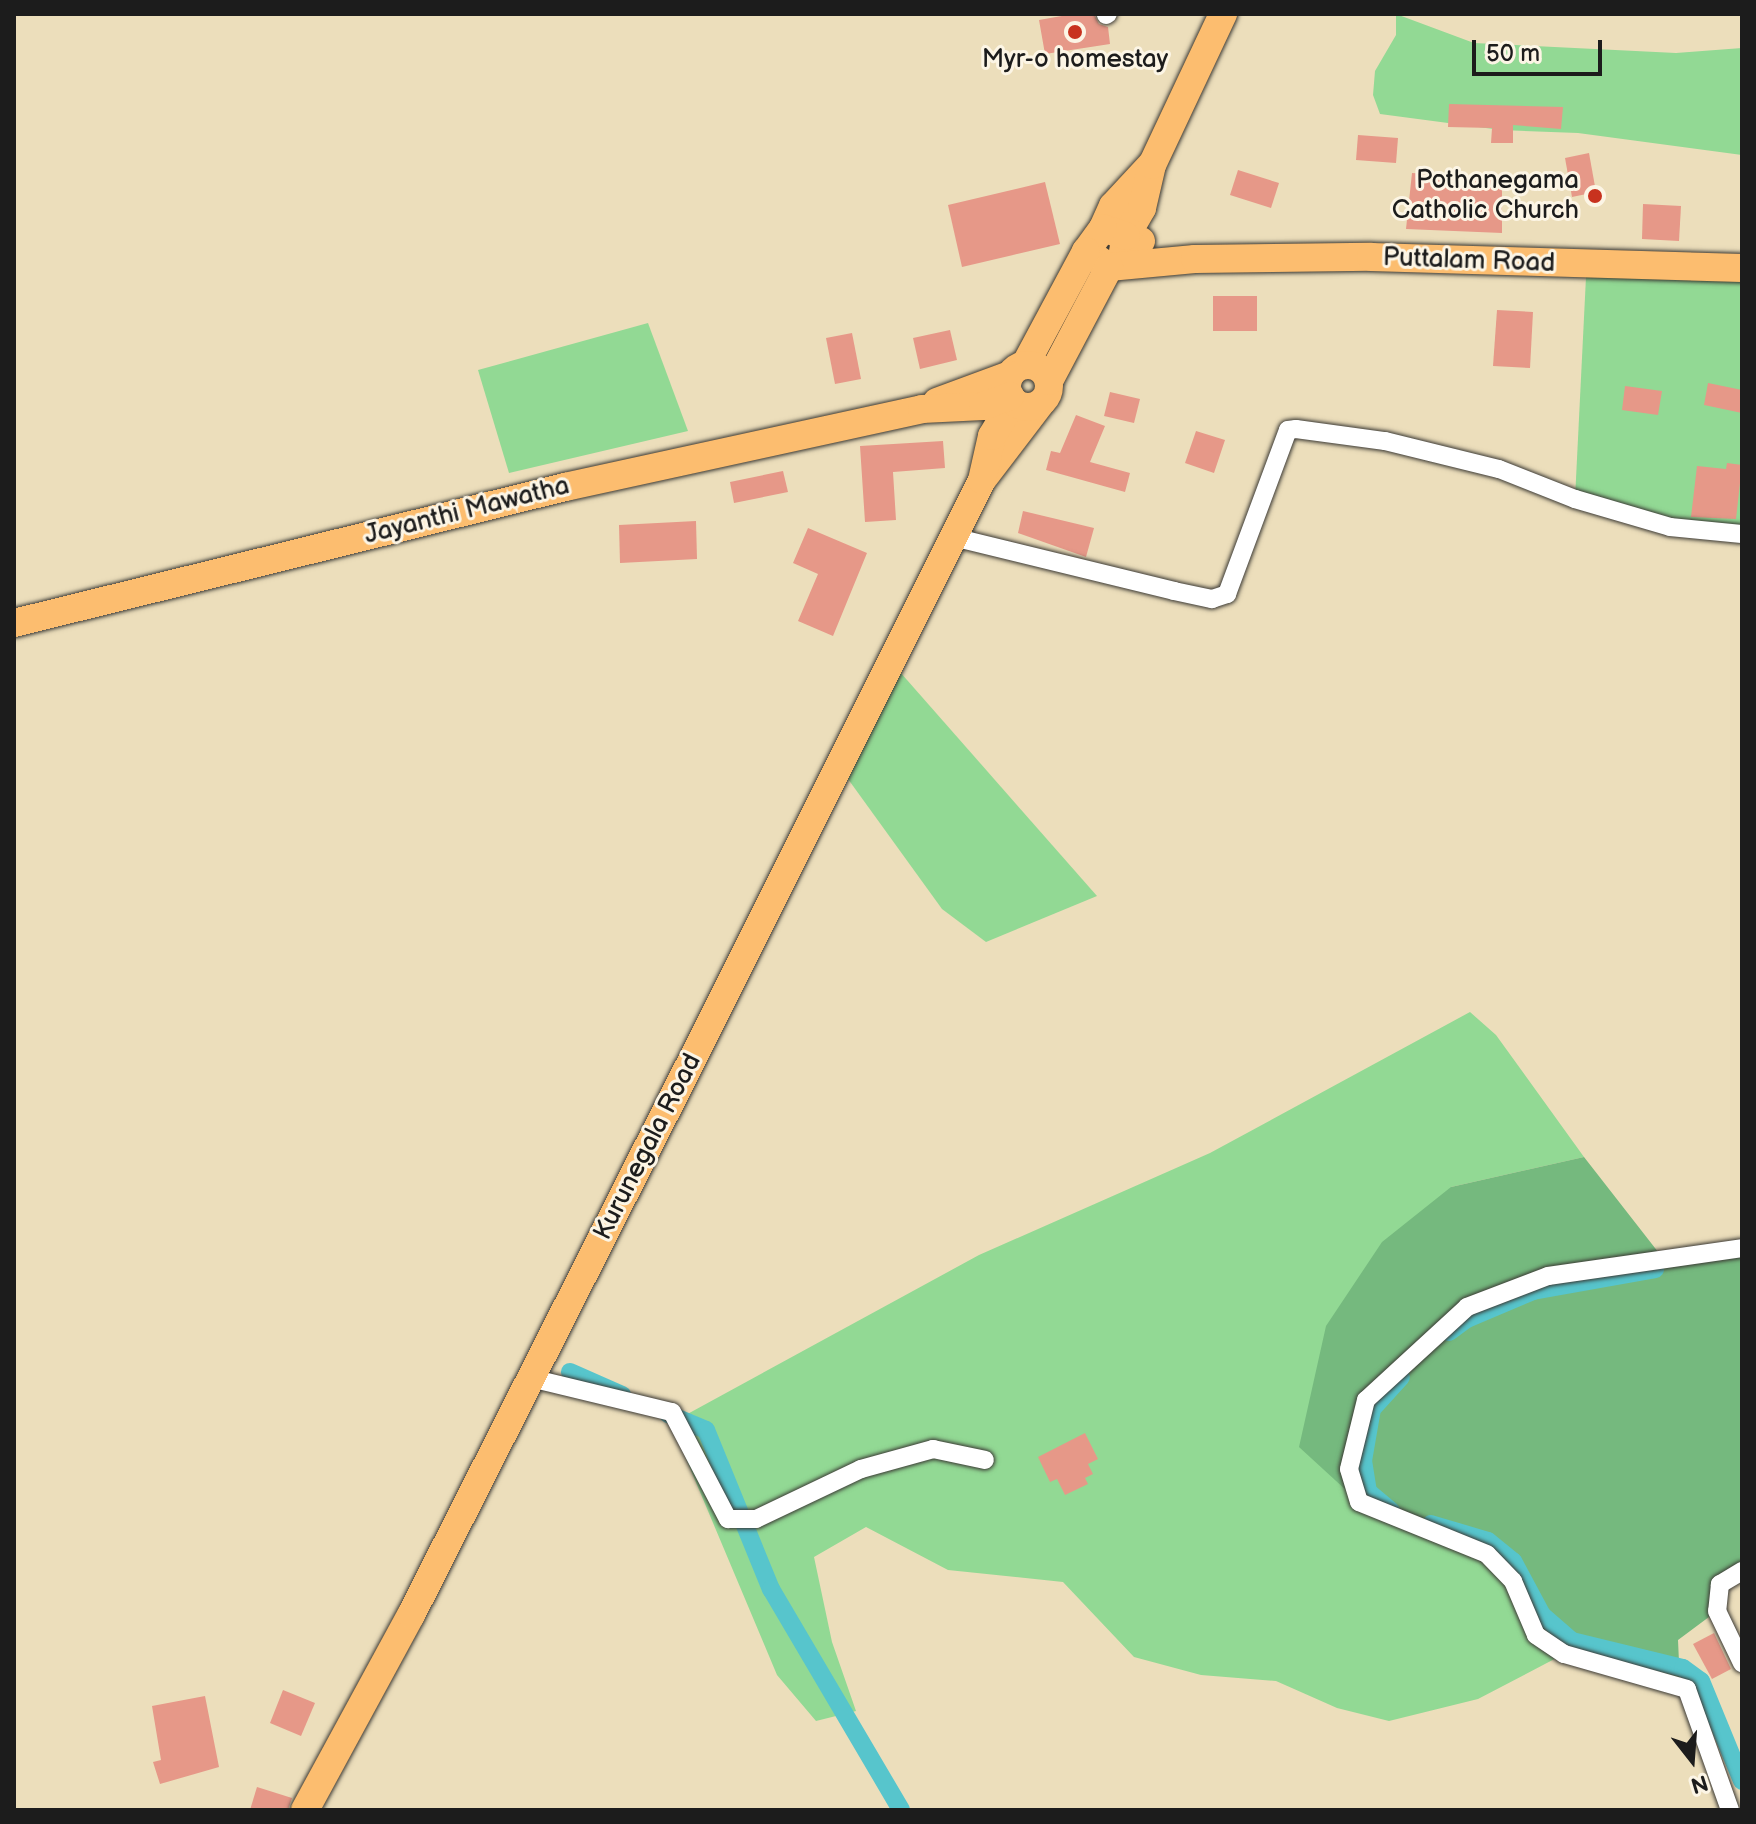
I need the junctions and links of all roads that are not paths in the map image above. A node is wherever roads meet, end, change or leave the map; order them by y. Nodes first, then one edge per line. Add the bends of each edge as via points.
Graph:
1 (1223, 14) edge
2 (1114, 232) junction
3 (1086, 251) junction
4 (1195, 259) junction
5 (1115, 265) junction
6 (1742, 268) edge
7 (1025, 387) junction
8 (1742, 534) edge
9 (953, 537) junction
10 (14, 623) edge
11 (1742, 1248) edge
12 (531, 1378) junction
13 (985, 1460) dead end
14 (1742, 1571) edge
15 (1742, 1663) edge
16 (305, 1810) edge
17 (1730, 1810) edge

1 - 2 main road via 1152,165 1113,206
2 - 3 main road
2 - 4 main road, Puttalam Road
2 - 5 main road
3 - 5 main road
3 - 7 main road
4 - 5 main road, Puttalam Road
4 - 6 main road, Puttalam Road via 1371,257
5 - 7 main road
7 - 9 main road, Kurunegala Road
7 - 10 main road, Jayanthi Mawatha via 565,487
8 - 9 street via 1670,527 1499,469 1385,441 1296,429 1288,430 1227,594 1212,599
9 - 12 main road, Kurunegala Road
11 - 17 street via 1548,1276 1467,1307 1366,1400 1349,1469 1359,1502 1487,1554 1513,1581 1536,1635 1555,1648 1687,1689
12 - 13 street via 672,1412 728,1519 756,1519 861,1469 933,1449
12 - 16 main road, Kurunegala Road
14 - 15 street via 1720,1584 1717,1611

